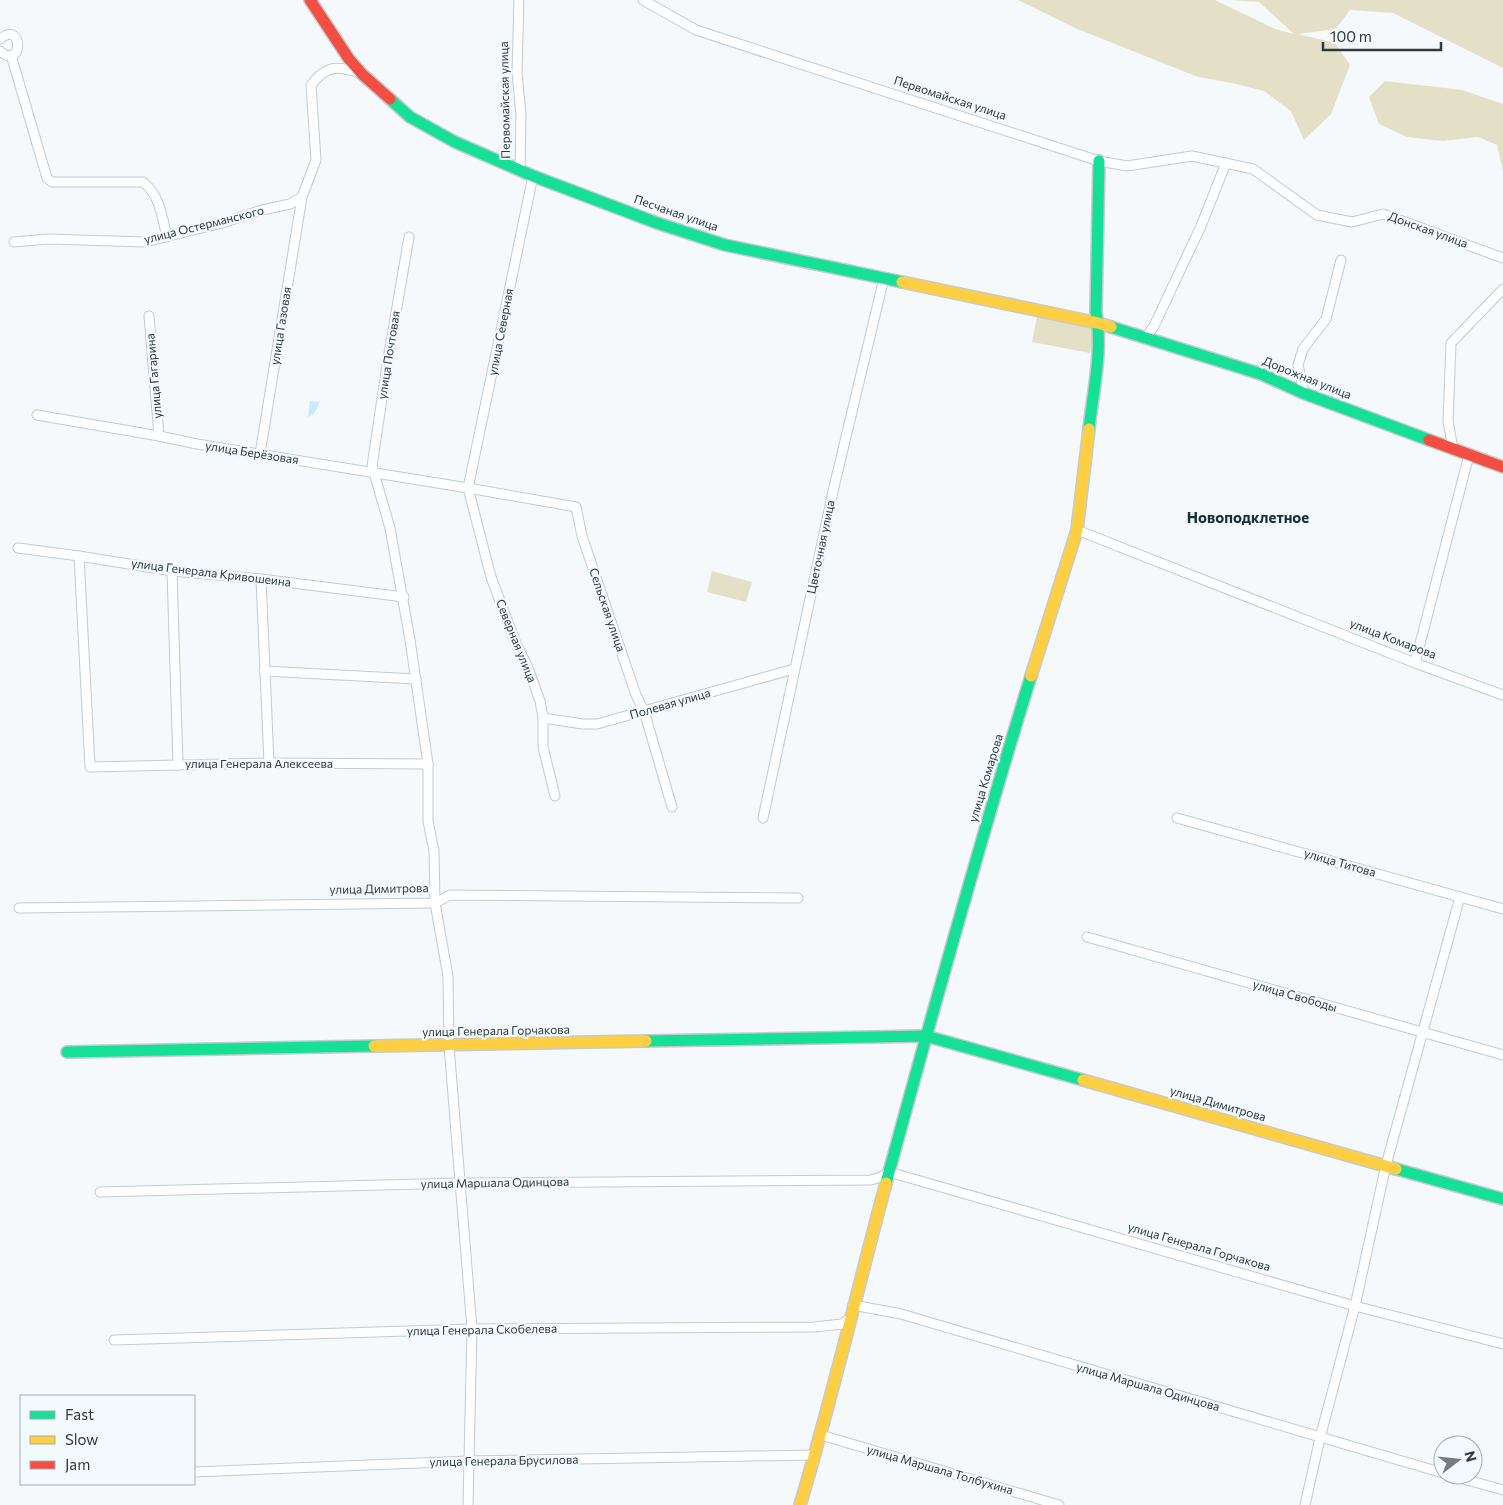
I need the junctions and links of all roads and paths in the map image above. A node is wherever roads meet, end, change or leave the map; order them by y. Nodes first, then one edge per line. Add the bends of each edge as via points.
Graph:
1 (310, 0) edge
2 (519, 0) edge
3 (643, 0) edge
4 (0, 39) edge
5 (0, 52) edge
6 (11, 55) junction
7 (362, 74) junction
8 (1099, 161) junction
9 (1226, 163) junction
10 (520, 170) junction
11 (533, 176) junction
12 (302, 197) junction
13 (167, 237) junction
14 (409, 238) dead end
15 (14, 242) dead end
16 (1503, 258) edge
17 (1341, 260) dead end
18 (884, 278) junction
19 (1503, 289) edge
20 (149, 316) dead end
21 (1098, 324) junction
22 (1146, 337) junction
23 (1302, 393) junction
24 (37, 415) dead end
25 (160, 436) junction
26 (1453, 449) junction
27 (260, 454) junction
28 (1469, 455) junction
29 (1503, 467) edge
30 (374, 473) junction
31 (468, 488) junction
32 (576, 508) joint
33 (1077, 530) junction
34 (18, 548) dead end
35 (79, 556) junction
36 (172, 571) junction
37 (261, 579) junction
38 (404, 597) junction
39 (1415, 662) junction
40 (794, 669) junction
41 (264, 671) junction
42 (416, 679) junction
43 (1503, 695) edge
44 (644, 711) junction
45 (543, 718) junction
46 (178, 764) junction
47 (269, 764) junction
48 (428, 764) junction
49 (555, 796) dead end
50 (672, 807) dead end
51 (763, 818) dead end
52 (1177, 818) dead end
53 (1460, 897) junction
54 (798, 898) dead end
55 (435, 903) junction
56 (19, 908) dead end
57 (1503, 909) edge
58 (1087, 936) dead end
59 (1423, 1033) junction
60 (926, 1036) junction
61 (449, 1046) junction
62 (67, 1052) dead end
63 (1503, 1055) edge
64 (1386, 1165) junction
65 (889, 1172) junction
66 (459, 1182) junction
67 (100, 1192) dead end
68 (1503, 1199) edge
69 (853, 1305) junction
70 (1355, 1306) junction
71 (849, 1319) junction
72 (472, 1329) junction
73 (114, 1340) dead end
74 (1503, 1344) edge
75 (821, 1435) junction
76 (1320, 1438) junction
77 (814, 1455) junction
78 (470, 1461) junction
79 (1433, 1470) edge
80 (195, 1472) edge
81 (1483, 1484) edge
82 (1503, 1490) edge
83 (468, 1505) edge
84 (800, 1505) edge
85 (1059, 1505) edge
86 (1305, 1505) edge

1 - 7 street, Песчаная улица
2 - 10 street, Первомайская улица
3 - 8 street, Первомайская улица via 696,30
4 - 6 street via 8,35 17,40 17,50
5 - 6 street
6 - 13 street via 47,178 52,182 144,182 158,202
7 - 10 street, Песчаная улица via 410,117 455,142
7 - 12 street, улица Газовая via 337,68 320,73 312,85 316,160
8 - 9 street, Донская улица via 1127,166 1192,156
8 - 21 street
9 - 16 street, Донская улица via 1253,169 1317,214 1352,222 1383,214
9 - 22 street via 1201,226
10 - 11 street, Песчаная улица
11 - 18 street, Песчаная улица via 725,245
11 - 31 street, улица Северная
12 - 13 street, улица Остерманского via 290,204
12 - 27 street, улица Газовая
13 - 15 street, улица Остерманского via 145,242 48,239
14 - 30 street, улица Почтовая via 387,364 372,466
17 - 23 street via 1326,319 1303,349 1298,365
18 - 21 street, Песчаная улица
18 - 40 street, Цветочная улица
19 - 26 street via 1451,343 1448,421
20 - 25 street, улица Гагарина
21 - 22 street, Дорожная улица
21 - 33 street, улица Комарова via 1098,352
22 - 23 street, Дорожная улица via 1261,374
23 - 26 street, Дорожная улица
24 - 25 street, улица Берёзовая
25 - 27 street, улица Берёзовая
26 - 28 street, Дорожная улица
27 - 30 street, улица Берёзовая
28 - 29 street, Дорожная улица
28 - 39 street
30 - 31 street, улица Берёзовая
30 - 38 street, улица Почтовая via 390,528
31 - 32 street, улица Берёзовая
31 - 45 street, Северная улица via 491,577 528,668
32 - 44 street, Сельская улица via 582,536
33 - 39 street, улица Комарова
33 - 60 street, улица Комарова via 1001,773
34 - 35 street, улица Генерала Кривошеина
35 - 36 street, улица Генерала Кривошеина
35 - 46 street, улица Генерала Алексеева via 90,766
36 - 37 street, улица Генерала Кривошеина
36 - 46 street
37 - 38 street, улица Генерала Кривошеина
37 - 41 street
38 - 42 street, улица Почтовая
39 - 43 street, улица Комарова
40 - 44 street, Полевая улица
40 - 51 street, Цветочная улица
41 - 42 street
41 - 47 street
42 - 48 street, улица Почтовая
44 - 45 street, Полевая улица via 591,725
44 - 50 street, Сельская улица
45 - 49 street, Северная улица via 543,747
46 - 47 street, улица Генерала Алексеева
47 - 48 street, улица Генерала Алексеева
48 - 55 street, улица Почтовая via 428,822 434,851
52 - 53 street, улица Титова
53 - 57 street, улица Титова
53 - 59 street
54 - 55 street, улица Димитрова via 450,895
55 - 56 street, улица Димитрова
55 - 61 street, улица Почтовая via 448,976
58 - 59 street, улица Свободы
59 - 63 street, улица Свободы
59 - 64 street
60 - 61 street, улица Генерала Горчакова
60 - 64 street, улица Димитрова
60 - 65 street, улица Комарова
61 - 62 street, улица Генерала Горчакова
61 - 66 street, улица Почтовая
64 - 68 street, улица Димитрова
64 - 70 street
65 - 66 street, улица Маршала Одинцова via 871,1180
65 - 69 street, улица Комарова
65 - 70 street, улица Генерала Горчакова
66 - 67 street, улица Маршала Одинцова
66 - 72 street, улица Почтовая
69 - 71 street, улица Комарова
69 - 76 street, улица Маршала Одинцова via 901,1314
70 - 74 street, улица Генерала Горчакова
70 - 76 street
71 - 72 street, улица Генерала Скобелева via 842,1324 814,1327
71 - 75 street, улица Комарова
72 - 73 street, улица Генерала Скобелева
72 - 78 street, улица Почтовая
75 - 77 street, улица Комарова
75 - 85 street, улица Маршала Толбухина
76 - 79 street, улица Маршала Одинцова
76 - 86 street
77 - 78 street, улица Генерала Брусилова
77 - 84 street, улица Комарова
78 - 80 street, улица Генерала Брусилова
78 - 83 street, улица Почтовая
81 - 82 street

